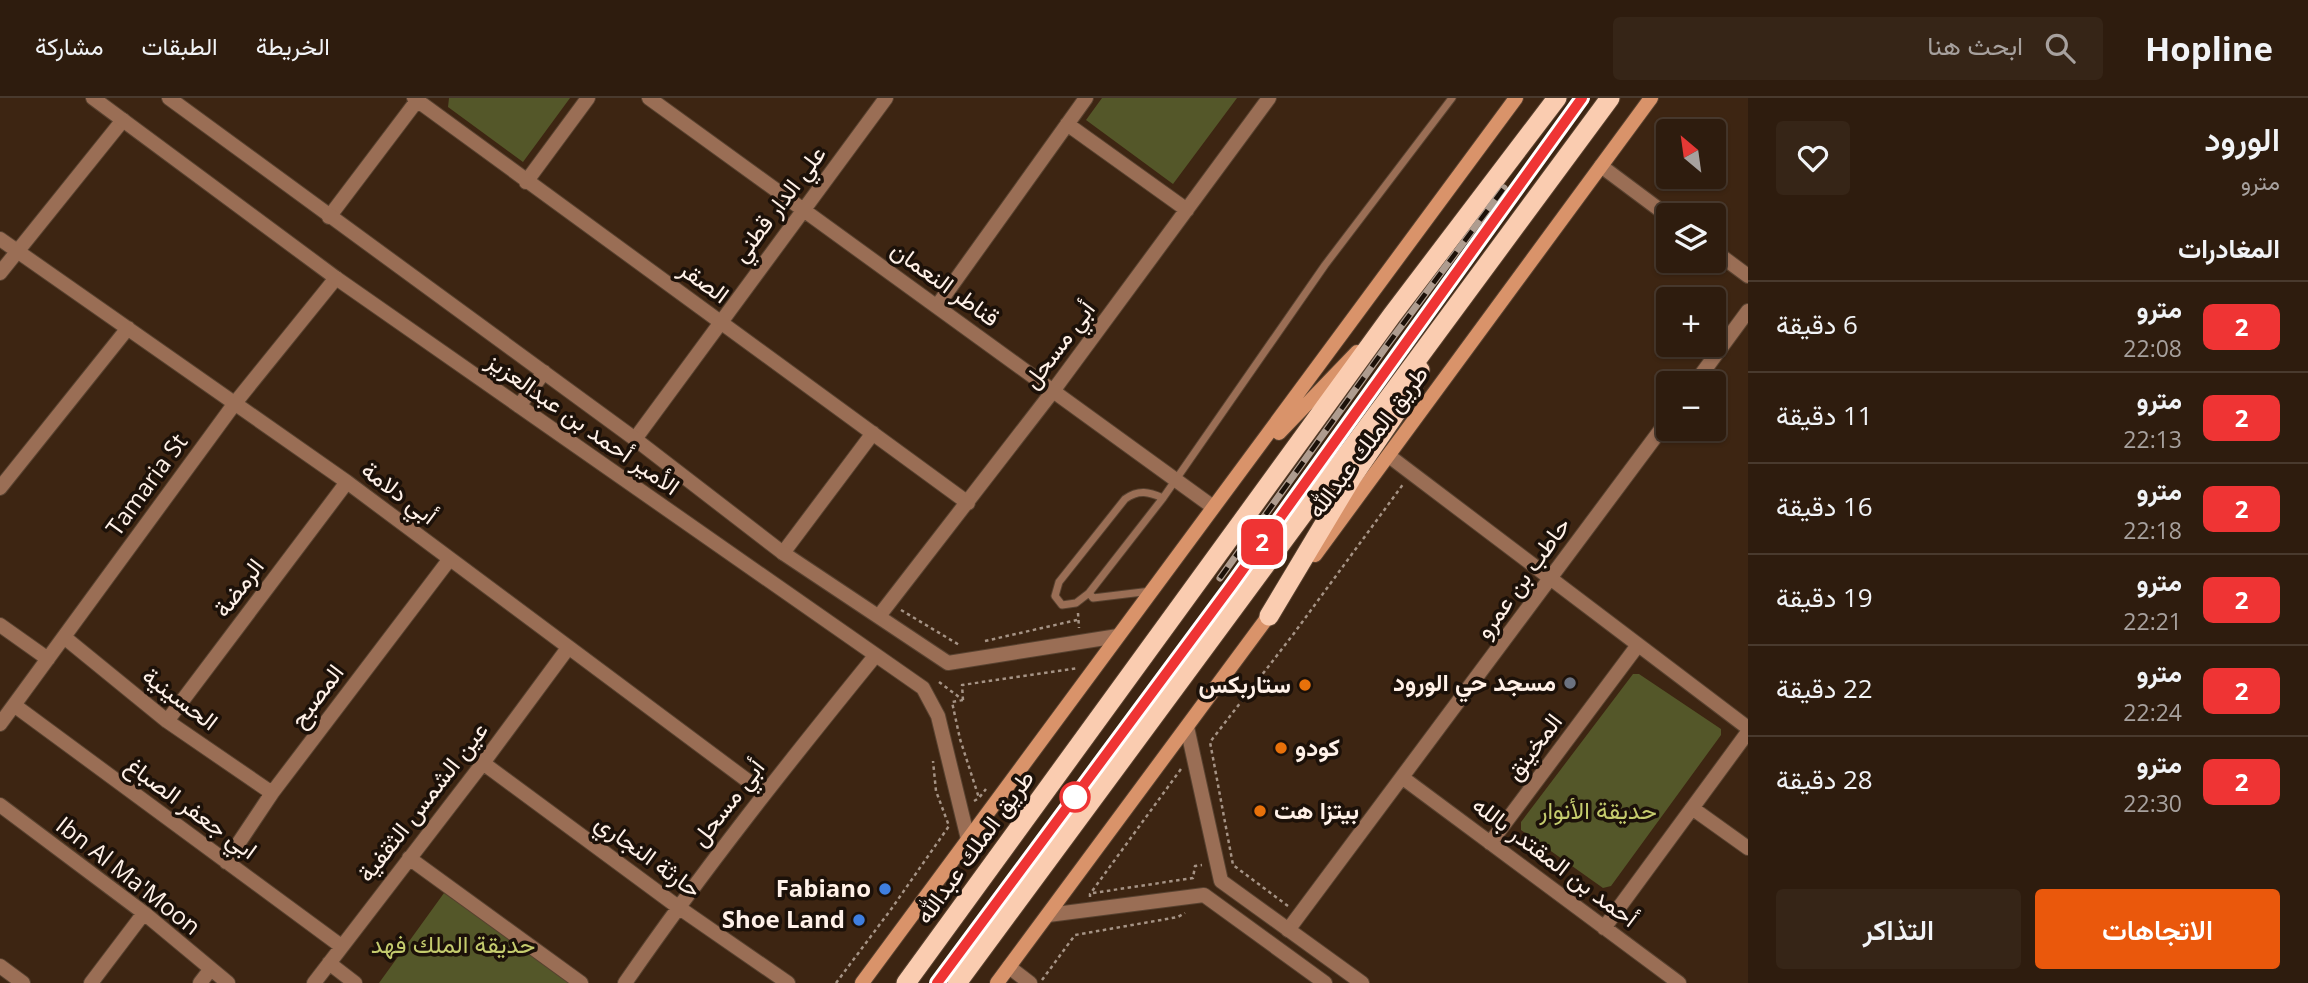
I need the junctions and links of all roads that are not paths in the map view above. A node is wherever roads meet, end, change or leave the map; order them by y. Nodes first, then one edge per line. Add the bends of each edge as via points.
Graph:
1 (93, 98) edge
2 (169, 98) edge
3 (588, 98) edge
4 (649, 98) edge
5 (886, 98) edge
6 (1086, 98) edge
7 (1269, 98) edge
8 (1452, 98) edge
9 (1516, 98) edge
10 (1557, 98) edge
11 (1610, 98) edge
12 (1651, 98) edge
13 (417, 99) edge
14 (123, 120) junction
15 (1067, 124) junction
16 (1601, 166) junction
17 (526, 182) junction
18 (1656, 207) edge
19 (805, 209) junction
20 (1187, 210) junction
21 (329, 217) junction
22 (0, 239) edge
23 (17, 251) junction
24 (1726, 260) edge
25 (0, 273) edge
26 (1748, 276) edge
27 (335, 278) junction
28 (937, 306) junction
29 (1748, 311) edge
30 (1392, 315) junction
31 (720, 321) junction
32 (128, 328) junction
33 (1437, 332) junction
34 (1704, 371) edge
35 (544, 372) junction
36 (1053, 391) junction
37 (236, 403) junction
38 (519, 406) junction
39 (873, 433) junction
40 (1656, 435) edge
41 (635, 439) junction
42 (1388, 456) junction
43 (1240, 474) junction
44 (1175, 480) junction
45 (347, 482) junction
46 (0, 488) edge
47 (1163, 498) junction
48 (968, 503) junction
49 (1213, 507) junction
50 (783, 552) junction
51 (449, 560) junction
52 (1550, 579) junction
53 (1150, 591) junction
54 (1089, 593) junction
55 (879, 616) junction
56 (1269, 616) junction
57 (0, 625) edge
58 (1118, 636) junction
59 (64, 637) junction
60 (1639, 645) junction
61 (568, 648) junction
62 (875, 656) junction
63 (48, 659) junction
64 (14, 705) junction
65 (167, 721) junction
66 (0, 724) edge
67 (1187, 727) junction
68 (1748, 730) edge
69 (483, 763) junction
70 (1403, 778) junction
71 (272, 793) junction
72 (764, 793) junction
73 (0, 805) edge
74 (1692, 808) junction
75 (968, 839) junction
76 (1490, 843) junction
77 (1748, 848) edge
78 (409, 858) junction
79 (226, 862) junction
80 (678, 907) junction
81 (144, 913) junction
82 (1048, 915) junction
83 (1604, 928) junction
84 (1288, 930) junction
85 (341, 946) junction
86 (329, 963) junction
87 (0, 966) edge
88 (1009, 967) junction
89 (210, 970) junction
90 (23, 983) edge
91 (91, 983) edge
92 (200, 983) edge
93 (228, 983) edge
94 (314, 983) edge
95 (355, 983) edge
96 (581, 983) edge
97 (625, 983) edge
98 (788, 983) edge
99 (862, 983) edge
100 (906, 983) edge
101 (957, 983) edge
102 (997, 983) edge
103 (1030, 983) edge
104 (1325, 983) edge
105 (1362, 983) edge
106 (1679, 983) edge

1 - 14 street, الأمير أحمد بن عبدالعزيز
2 - 21 street, الأمير أحمد بن عبدالعزيز
3 - 17 street
4 - 19 street, قناطر النعمان
5 - 19 street, علي الدار قطني
6 - 15 street
7 - 20 street, أبي مسحل
8 - 44 lane via 1325,265
9 - 43 main road
10 - 30 highway, طريق الملك عبدالله
11 - 33 highway, طريق الملك عبدالله
12 - 16 main road, طريق الملك عبدالله
13 - 17 street, الصقر
13 - 21 street
14 - 23 street
14 - 27 street, الأمير أحمد بن عبدالعزيز
15 - 20 street
15 - 28 street
16 - 18 street
16 - 42 main road, طريق الملك عبدالله
17 - 31 street, الصقر
19 - 28 street, قناطر النعمان
19 - 31 street, علي الدار قطني
20 - 36 street, أبي مسحل
21 - 35 street, الأمير أحمد بن عبدالعزيز
22 - 23 street, أبي دلامة
23 - 25 street
23 - 32 street, أبي دلامة
24 - 26 street
27 - 37 street, Tamaria St
27 - 38 street, الأمير أحمد بن عبدالعزيز
28 - 36 street, قناطر النعمان
29 - 34 street
30 - 43 main road
30 - 100 highway, طريق الملك عبدالله
31 - 39 street, الصقر
31 - 41 street, علي الدار قطني
32 - 37 street, أبي دلامة
32 - 46 street
33 - 56 highway via 1410,391
33 - 101 highway, طريق الملك عبدالله
35 - 38 street
35 - 41 street, الأمير أحمد بن عبدالعزيز
36 - 44 street, قناطر النعمان
36 - 48 street, أبي مسحل
37 - 45 street, أبي دلامة
37 - 59 street, Tamaria St
38 - 62 street, الأمير أحمد بن عبدالعزيز
39 - 48 street, الصقر
39 - 50 street
40 - 52 street, حاطب بن عمرو
41 - 50 street, الأمير أحمد بن عبدالعزيز
42 - 52 street
42 - 56 main road, طريق الملك عبدالله
43 - 49 main road
44 - 47 lane
44 - 49 street, قناطر النعمان
45 - 51 street, أبي دلامة
45 - 65 street, الرمضة
47 - 54 lane
47 - 54 lane via 1142,492 1125,499 1057,586 1055,596 1062,606
48 - 55 street, أبي مسحل
49 - 53 main road
50 - 55 street, الأمير أحمد بن عبدالعزيز
51 - 61 street, أبي دلامة
51 - 71 street, المصبح
52 - 60 street
52 - 70 street, حاطب بن عمرو
53 - 54 lane via 1093,598
53 - 58 main road
55 - 58 street, الأمير أحمد بن عبدالعزيز via 948,663
56 - 67 main road, طريق الملك عبدالله
57 - 63 street
58 - 75 main road
59 - 63 street, Tamaria St
59 - 65 street, الحسينية
60 - 68 street
60 - 76 street, المخينق
61 - 69 street, عين الشمس الثقفية
61 - 72 street, أبي دلامة
62 - 72 street, أبي مسحل
62 - 75 street, الأمير أحمد بن عبدالعزيز via 923,688 937,716
63 - 64 street, Tamaria St
64 - 66 street, Tamaria St
64 - 79 street, ابي جعفر الصباغ
65 - 71 street, الحسينية
67 - 82 main road, طريق الملك عبدالله
67 - 84 street via 1221,881
68 - 74 street
69 - 78 street, عين الشمس الثقفية
69 - 80 street, حارثة النجاري
70 - 76 street, أحمد بن المقتدر بالله
70 - 84 street, حاطب بن عمرو
71 - 79 street, المصبح
72 - 80 street, أبي مسحل
73 - 81 street, Ibn Al Ma'Moon
74 - 77 street
74 - 83 street
75 - 99 main road
76 - 83 street, أحمد بن المقتدر بالله
78 - 85 street, عين الشمس الثقفية
78 - 96 street
79 - 85 street, ابي جعفر الصباغ
80 - 97 street, أبي مسحل
80 - 98 street, حارثة النجاري
81 - 89 street, Ibn Al Ma'Moon
81 - 91 street
82 - 88 main road, طريق الملك عبدالله
82 - 104 street via 1203,895
83 - 106 street, أحمد بن المقتدر بالله
84 - 105 street
85 - 86 street, عين الشمس الثقفية
86 - 94 street, عين الشمس الثقفية
86 - 95 street
87 - 90 street
88 - 102 main road, طريق الملك عبدالله
88 - 103 street
89 - 92 street
89 - 93 street, Ibn Al Ma'Moon

